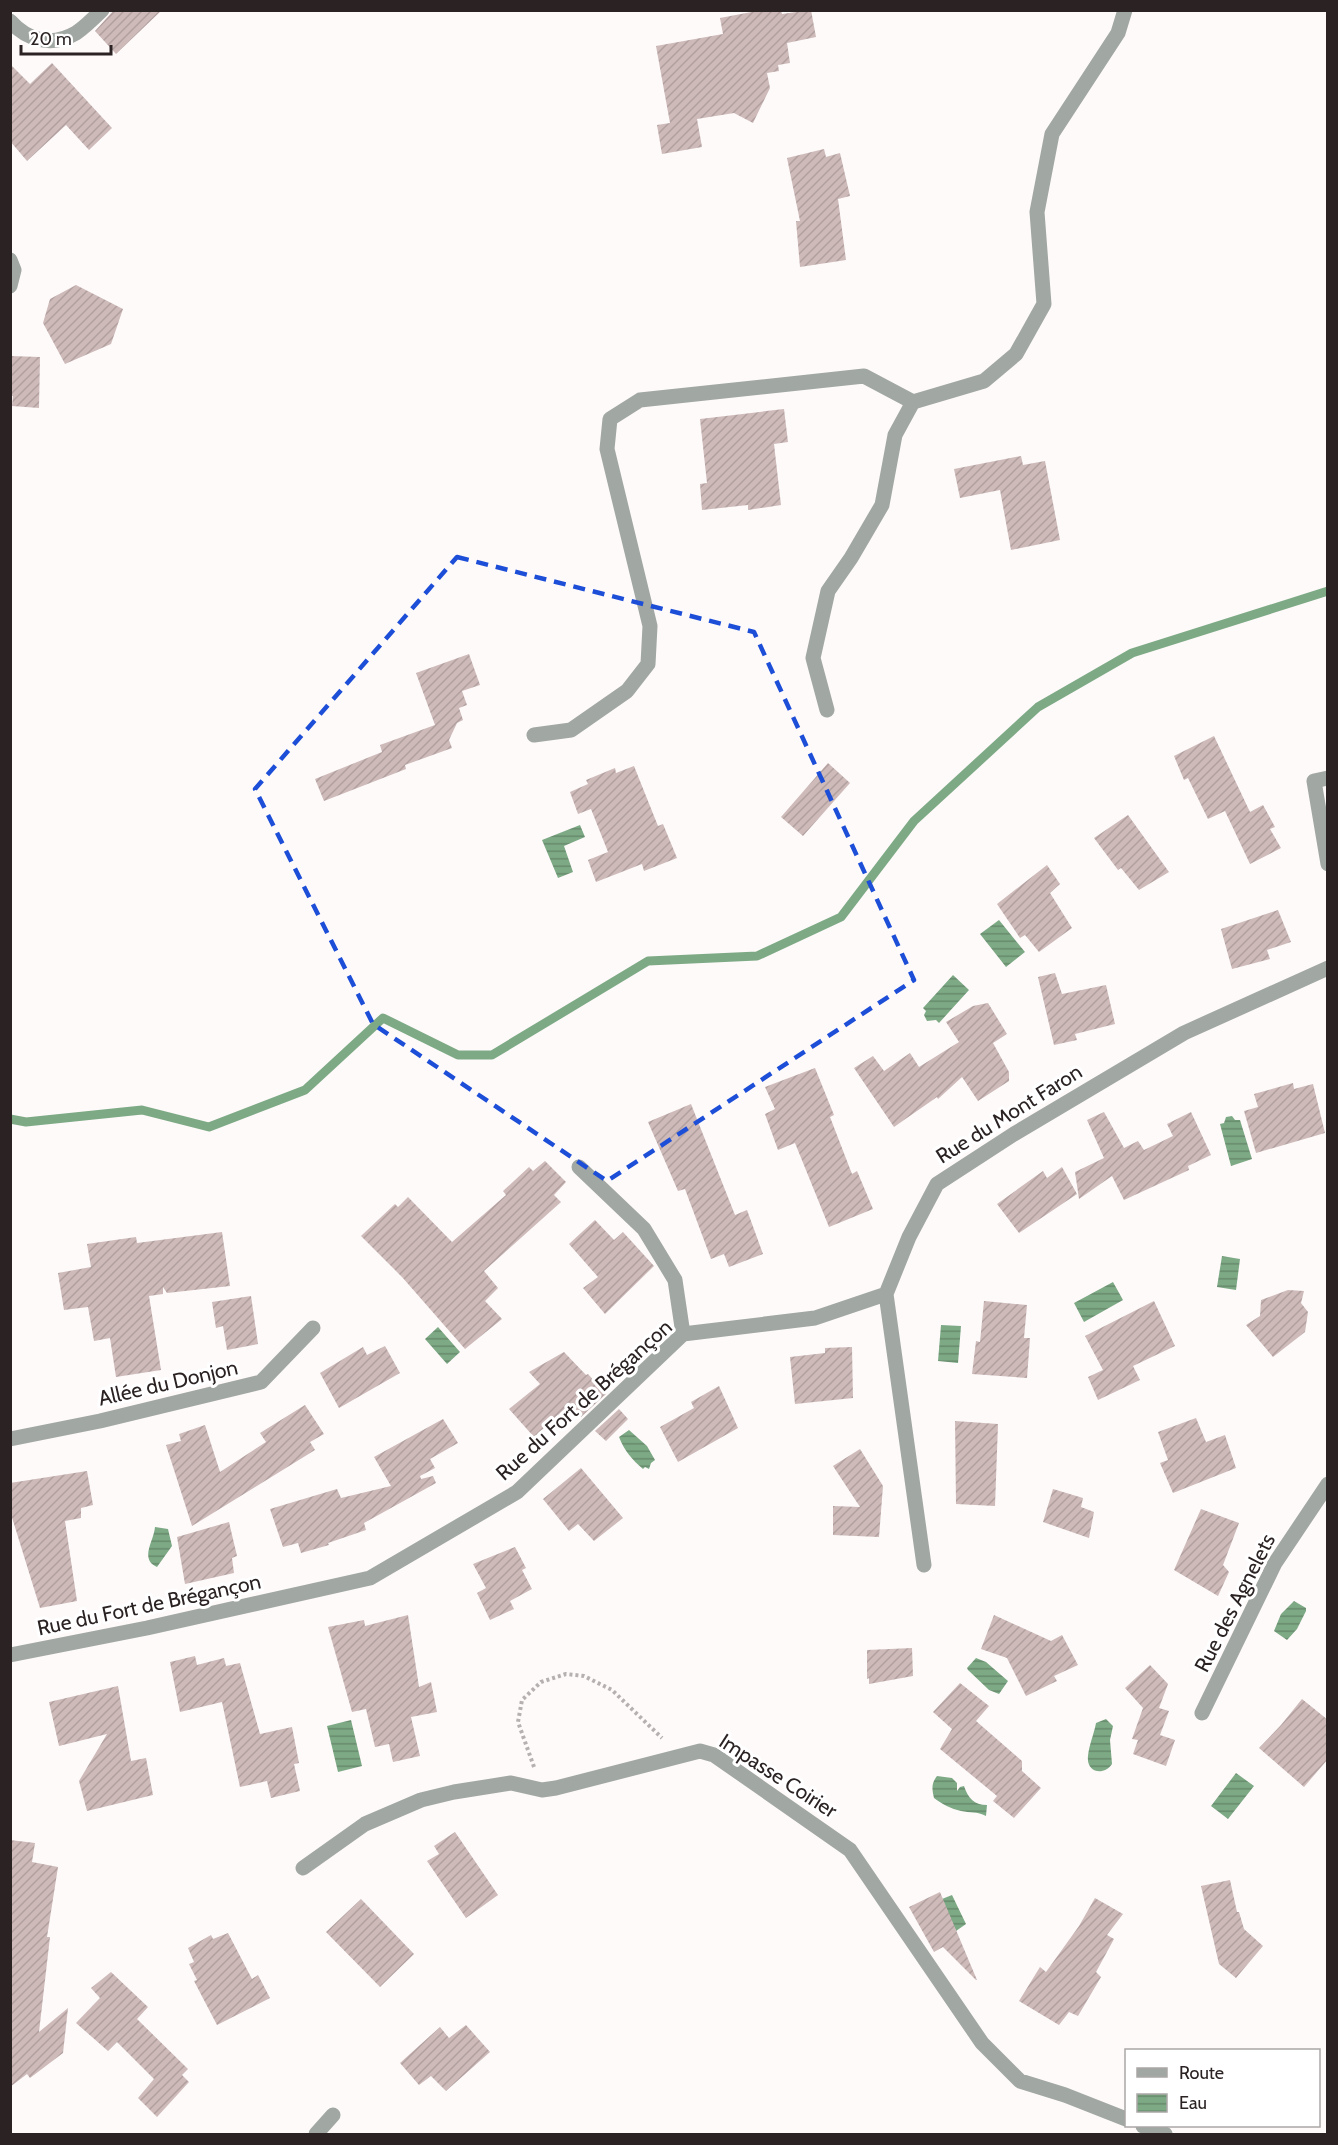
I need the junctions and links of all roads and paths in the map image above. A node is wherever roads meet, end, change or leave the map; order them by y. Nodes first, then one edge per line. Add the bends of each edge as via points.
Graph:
1 (102, 10) edge
2 (1125, 10) edge
3 (10, 21) edge
4 (10, 260) edge
5 (10, 286) edge
6 (913, 402) junction
7 (827, 710) dead end
8 (534, 735) dead end
9 (1321, 780) edge
10 (1328, 864) edge
11 (1328, 968) edge
12 (579, 1167) dead end
13 (886, 1294) junction
14 (313, 1328) dead end
15 (683, 1334) junction
16 (10, 1439) edge
17 (1328, 1484) edge
18 (924, 1565) dead end
19 (10, 1655) edge
20 (1202, 1713) dead end
21 (681, 1756) junction
22 (542, 1790) junction
23 (303, 1868) dead end
24 (333, 2115) dead end
25 (1125, 2119) edge
26 (1146, 2127) edge
27 (316, 2134) edge
28 (1165, 2134) edge

1 - 3 street via 75,33 51,41 21,33
2 - 6 street via 1118,33 1052,134 1037,212 1044,304 1016,354 984,381
4 - 5 street via 14,270
6 - 7 street via 895,435 882,505 828,591 813,658
6 - 8 street via 864,376 640,400 610,419 607,448 650,626 648,664 627,691 571,730
9 - 10 street
11 - 13 street, Rue du Mont Faron via 1184,1033 937,1184 909,1237
12 - 15 street via 644,1229 675,1280
13 - 15 street, Rue du Fort de Brégançon via 815,1318
13 - 18 street, Rue du Mont Faron
14 - 16 street, Allée du Donjon via 261,1382
15 - 19 street, Rue du Fort de Brégançon via 517,1492 370,1578
17 - 20 street, Rue des Agnelets via 1275,1563
21 - 22 street, Impasse Coirier
21 - 22 path via 612,1690 584,1676 566,1674 541,1682 522,1700 518,1722
21 - 25 street, Impasse Coirier via 700,1751 714,1755 850,1850 982,2043 1020,2081
22 - 23 street, Impasse Coirier via 511,1783 421,1800 365,1824
24 - 27 street
26 - 28 street

